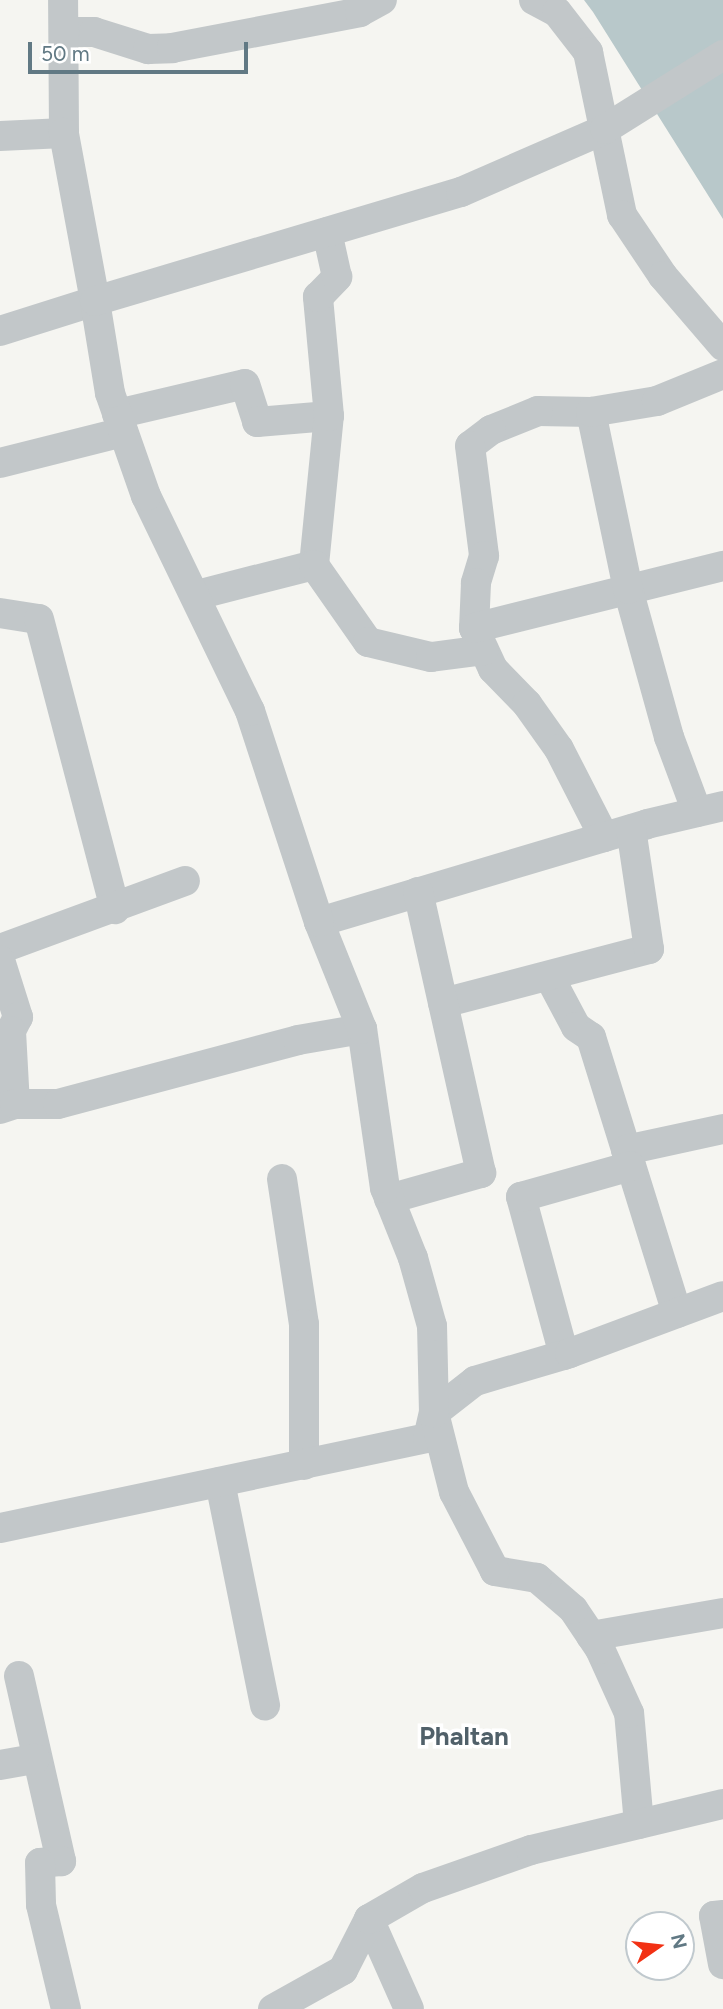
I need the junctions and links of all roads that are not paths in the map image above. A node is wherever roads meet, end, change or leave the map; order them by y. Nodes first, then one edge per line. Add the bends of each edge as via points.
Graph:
1 (63, 0) edge
2 (382, 0) edge
3 (541, 2) edge
4 (66, 32) junction
5 (723, 55) edge
6 (605, 130) junction
7 (64, 133) junction
8 (0, 136) edge
9 (327, 232) junction
10 (95, 302) junction
11 (0, 331) edge
12 (723, 346) edge
13 (723, 374) edge
14 (591, 412) junction
15 (329, 416) junction
16 (120, 423) junction
17 (0, 463) edge
18 (314, 565) junction
19 (723, 566) edge
20 (628, 589) junction
21 (197, 595) junction
22 (0, 613) edge
23 (479, 639) junction
24 (710, 809) edge
25 (618, 833) junction
26 (185, 881) dead end
27 (418, 892) junction
28 (115, 909) junction
29 (319, 922) junction
30 (0, 949) edge
31 (0, 960) edge
32 (550, 978) junction
33 (443, 1003) junction
34 (362, 1029) junction
35 (7, 1107) edge
36 (723, 1129) edge
37 (628, 1158) junction
38 (282, 1179) dead end
39 (389, 1199) junction
40 (723, 1296) edge
41 (677, 1313) junction
42 (564, 1355) junction
43 (434, 1413) junction
44 (304, 1465) junction
45 (220, 1482) junction
46 (0, 1528) edge
47 (723, 1613) edge
48 (591, 1636) junction
49 (19, 1676) dead end
50 (265, 1706) dead end
51 (35, 1759) junction
52 (0, 1765) edge
53 (723, 1804) edge
54 (639, 1824) junction
55 (723, 1915) edge
56 (369, 1919) junction
57 (723, 1964) edge
58 (66, 2009) edge
59 (274, 2009) edge
60 (409, 2009) edge

1 - 4 street
2 - 4 street via 360,12 172,48 148,49 94,32
3 - 6 street via 557,12 588,51
4 - 7 street
5 - 6 street
6 - 9 street via 461,192
6 - 12 street via 622,215 663,276
7 - 8 street
7 - 10 street
9 - 10 street
9 - 15 street via 337,276 318,297
10 - 11 street
10 - 16 street
13 - 14 street via 657,401
14 - 20 street
14 - 23 street via 538,411 491,430 470,446 484,556 476,583
15 - 16 street via 257,422 245,384
15 - 18 street
16 - 17 street
16 - 21 street via 146,496
18 - 21 street
18 - 23 street via 368,642 431,657
19 - 20 street
20 - 23 street
20 - 24 street via 669,737
21 - 29 street via 250,711
22 - 28 street via 39,619
23 - 25 street via 493,669 527,704
24 - 25 street
25 - 27 street
25 - 32 street via 649,949
26 - 28 street
27 - 29 street
27 - 33 street
28 - 30 street
29 - 34 street
31 - 35 street via 18,1017 10,1031
32 - 33 street
32 - 37 street via 576,1027 591,1037
33 - 39 street via 481,1173
34 - 35 street via 298,1040 58,1104
34 - 39 street
36 - 37 street
37 - 41 street
37 - 42 street via 521,1197
38 - 44 street via 304,1324
39 - 43 street via 413,1258 432,1326
40 - 41 street
41 - 42 street
42 - 43 street via 475,1381
43 - 44 street via 428,1438
43 - 48 street via 454,1492 495,1571 537,1578 573,1609
44 - 45 street
45 - 46 street
45 - 50 street
47 - 48 street
48 - 54 street via 629,1713
49 - 51 street
51 - 52 street
51 - 58 street via 61,1861 40,1863 41,1894
53 - 54 street
54 - 56 street via 531,1850 423,1888
55 - 57 street via 714,1916
56 - 59 street via 343,1969
56 - 60 street

